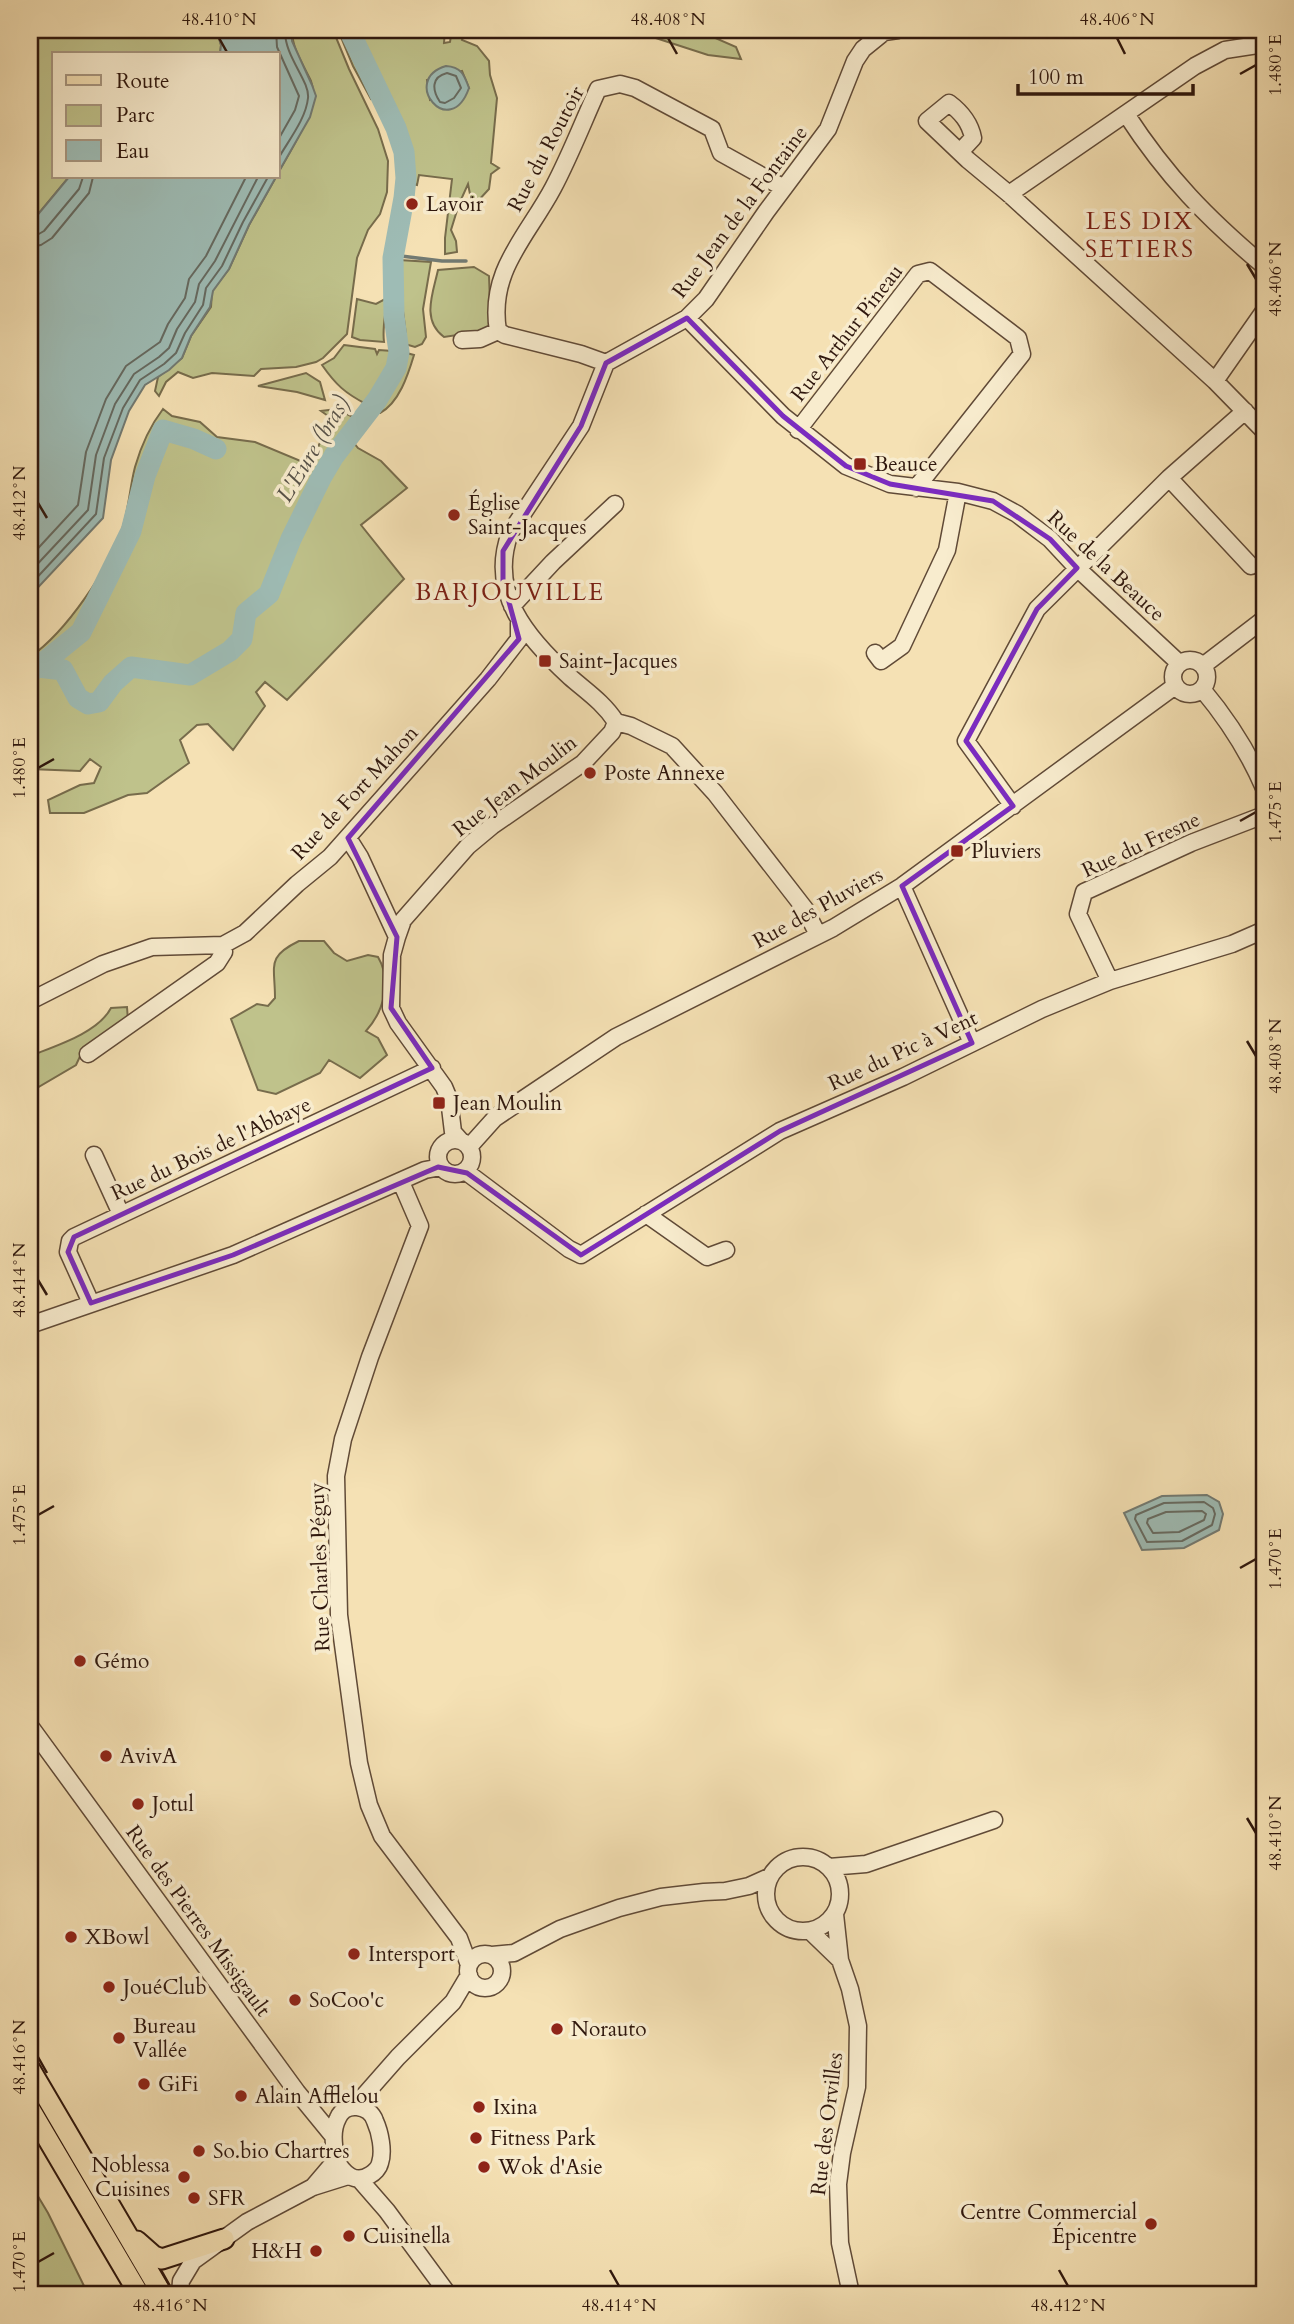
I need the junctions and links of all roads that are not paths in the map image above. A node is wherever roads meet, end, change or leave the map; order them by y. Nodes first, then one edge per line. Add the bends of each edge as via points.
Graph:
1 (898, 30) edge
2 (1264, 44) edge
3 (1126, 114) junction
4 (960, 152) junction
5 (784, 188) junction
6 (1009, 194) junction
7 (1264, 266) edge
8 (1264, 311) edge
9 (687, 318) junction
10 (497, 323) junction
11 (462, 341) dead end
12 (606, 363) junction
13 (1215, 381) junction
14 (1245, 411) junction
15 (798, 430) junction
16 (1264, 431) edge
17 (1169, 478) junction
18 (916, 488) junction
19 (958, 492) junction
20 (615, 504) dead end
21 (1251, 566) dead end
22 (1077, 568) junction
23 (512, 606) junction
24 (1264, 619) edge
25 (519, 623) junction
26 (875, 653) dead end
27 (1179, 663) junction
28 (1204, 666) junction
29 (1175, 686) junction
30 (1202, 689) junction
31 (615, 722) junction
32 (1264, 788) edge
33 (1013, 806) junction
34 (1264, 816) edge
35 (348, 838) junction
36 (902, 886) junction
37 (1264, 930) edge
38 (818, 935) junction
39 (397, 937) junction
40 (223, 945) junction
41 (1110, 981) junction
42 (30, 1001) edge
43 (972, 1043) junction
44 (88, 1054) dead end
45 (432, 1068) junction
46 (465, 1144) junction
47 (94, 1155) dead end
48 (441, 1167) junction
49 (465, 1171) junction
50 (401, 1182) junction
51 (121, 1214) junction
52 (646, 1214) junction
53 (726, 1250) dead end
54 (91, 1303) junction
55 (30, 1325) edge
56 (30, 1726) edge
57 (994, 1820) dead end
58 (866, 1864) junction
59 (829, 1867) junction
60 (769, 1877) junction
61 (725, 1891) junction
62 (841, 1894) junction
63 (768, 1907) junction
64 (835, 1914) junction
65 (810, 1931) junction
66 (459, 1938) junction
67 (514, 1953) junction
68 (488, 1954) junction
69 (840, 1960) junction
70 (469, 1970) junction
71 (502, 1973) junction
72 (481, 1987) junction
73 (453, 2002) junction
74 (30, 2069) edge
75 (382, 2076) junction
76 (310, 2105) junction
77 (354, 2107) junction
78 (30, 2109) edge
79 (373, 2114) junction
80 (338, 2115) junction
81 (333, 2136) junction
82 (336, 2160) junction
83 (377, 2169) junction
84 (354, 2178) junction
85 (313, 2187) junction
86 (387, 2211) junction
87 (123, 2227) junction
88 (224, 2239) junction
89 (139, 2294) edge
90 (162, 2294) edge
91 (180, 2294) edge
92 (448, 2294) edge
93 (851, 2294) edge

1 - 5 street, Rue Jean de la Fontaine via 884,32 863,49 828,129
2 - 3 street via 1225,50
3 - 6 street
3 - 7 street via 1181,188
4 - 4 street via 973,138 971,127 949,103 927,121
4 - 6 street
5 - 9 street, Rue Jean de la Fontaine via 706,299
5 - 10 street, Rue du Routoir via 721,153 712,129 635,88 620,84 598,89 553,189 498,286
6 - 13 street
8 - 13 street
9 - 12 street, Rue Jean de la Fontaine
9 - 15 street, Rue de la Beauce
10 - 11 street via 480,340
10 - 12 street via 505,335
12 - 23 street via 580,426 515,524 503,551 503,580
13 - 14 street
14 - 16 street
14 - 17 street
15 - 18 street, Rue de la Beauce via 846,466 890,484
15 - 18 street, Rue Arthur Pineau via 918,274 930,271 1018,338 1022,354
17 - 21 street
17 - 22 street
18 - 19 street, Rue de la Beauce
19 - 22 street, Rue de la Beauce via 993,501 1017,514
19 - 26 street via 947,550 902,646 881,661
20 - 23 street
22 - 27 street, Rue de la Beauce
22 - 33 street via 1037,608 966,741
23 - 25 street
24 - 28 street
25 - 31 street via 567,675 607,708
25 - 35 street, Rue de Fort Mahon via 519,639 488,679
27 - 28 street via 1194,659
27 - 29 street via 1172,675
28 - 30 street via 1208,676
29 - 30 street via 1190,694
29 - 33 street, Rue des Pluviers
30 - 32 street via 1224,713
31 - 38 street via 672,746 715,793 805,909
31 - 39 street, Rue Jean Moulin via 612,732 583,763 468,846 403,920
33 - 36 street, Rue des Pluviers
34 - 41 street, Rue du Fresne via 1191,843 1084,892 1078,914
35 - 39 street
35 - 40 street, Rue de Fort Mahon via 245,933
36 - 38 street, Rue des Pluviers
36 - 43 street
37 - 41 street, Rue du Pic à Vent
38 - 46 street, Rue des Pluviers via 616,1037 495,1118
39 - 45 street, Rue Jean Moulin via 391,1008
40 - 42 street via 152,947 103,964
40 - 44 street via 217,963
41 - 43 street, Rue du Pic à Vent
43 - 52 street, Rue du Pic à Vent via 780,1131
45 - 46 street, Rue Jean Moulin via 449,1099 453,1132
45 - 51 street, Rue du Bois de l'Abbaye
46 - 48 street via 450,1140 442,1146 438,1156
46 - 49 street via 472,1162
47 - 51 street
48 - 49 street via 449,1173
48 - 50 street
49 - 52 street, Rue du Pic à Vent via 581,1255
50 - 54 street via 233,1255
50 - 66 street, Rue Charles Péguy via 419,1226 343,1439 336,1476 339,1615 369,1805 382,1836
51 - 54 street, Rue du Bois de l'Abbaye via 74,1237 69,1245
52 - 53 street via 707,1257
54 - 55 street
56 - 76 street, Rue des Pierres Missigault
57 - 58 street
58 - 59 street
58 - 62 street
59 - 60 street via 815,1858 799,1857 782,1862
59 - 62 street
60 - 61 street
60 - 63 street
61 - 63 street
61 - 67 street via 661,1897 620,1908 560,1929
62 - 64 street
63 - 65 street via 780,1924
64 - 65 street
64 - 69 street, Rue des Orvilles
65 - 69 street, Rue des Orvilles
66 - 68 street, Rue Charles Péguy
66 - 70 street, Rue Charles Péguy
67 - 68 street
67 - 71 street
68 - 70 street via 473,1958
68 - 71 street via 501,1964
69 - 93 street, Rue des Orvilles via 855,2013 859,2056 838,2183 838,2226
70 - 72 street via 473,1983
70 - 73 street
71 - 72 street via 495,1984
72 - 73 street
73 - 75 street
74 - 87 main road
75 - 77 street
75 - 79 street
76 - 80 street
76 - 81 street, Rue des Pierres Missigault
77 - 79 street
77 - 80 street
78 - 89 main road
79 - 83 street via 381,2152
80 - 81 street
81 - 82 street
82 - 84 street via 344,2173
82 - 85 street
83 - 84 street via 369,2176
83 - 86 street
84 - 85 street
84 - 86 street
85 - 88 street
86 - 92 street
87 - 88 main road via 162,2259
87 - 90 main road
88 - 91 street via 193,2262 181,2281

